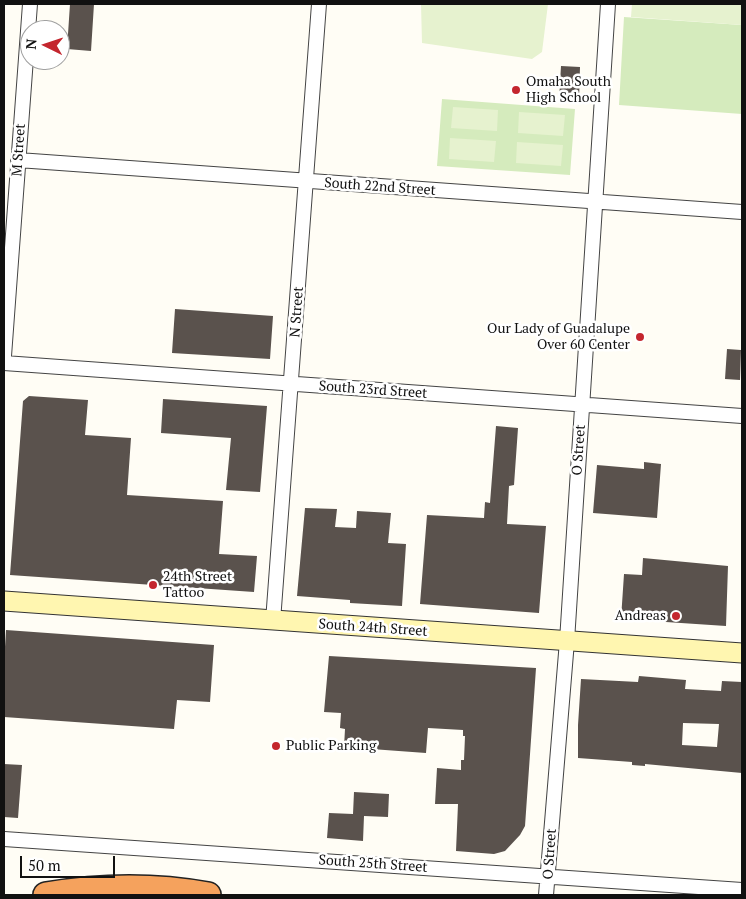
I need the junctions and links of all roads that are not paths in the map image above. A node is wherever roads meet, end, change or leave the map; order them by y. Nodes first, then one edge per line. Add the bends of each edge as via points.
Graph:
1 (30, 4) edge
2 (320, 4) edge
3 (608, 4) edge
4 (18, 160) junction
5 (306, 182) junction
6 (596, 202) junction
7 (742, 212) edge
8 (4, 356) edge
9 (4, 363) edge
10 (292, 384) junction
11 (582, 404) junction
12 (742, 416) edge
13 (4, 602) edge
14 (274, 621) junction
15 (567, 641) junction
16 (742, 653) edge
17 (4, 839) edge
18 (548, 876) junction
19 (742, 890) edge
20 (46, 895) edge
21 (208, 895) edge
22 (546, 895) edge

1 - 4 street, M Street
2 - 5 street, N Street
3 - 6 street, O Street
4 - 5 street, South 22nd Street
4 - 8 street, M Street
5 - 6 street, South 22nd Street
5 - 10 street, N Street
6 - 7 street, South 22nd Street
6 - 11 street, O Street
9 - 10 street, South 23rd Street
10 - 11 street, South 23rd Street
10 - 14 street, N Street
11 - 12 street, South 23rd Street
11 - 15 street, O Street
13 - 14 main road, South 24th Street
14 - 15 main road, South 24th Street
15 - 16 main road, South 24th Street
15 - 18 street, O Street
17 - 18 street, South 25th Street
18 - 19 street, South 25th Street
18 - 22 street, O Street
20 - 21 highway via 128,888

